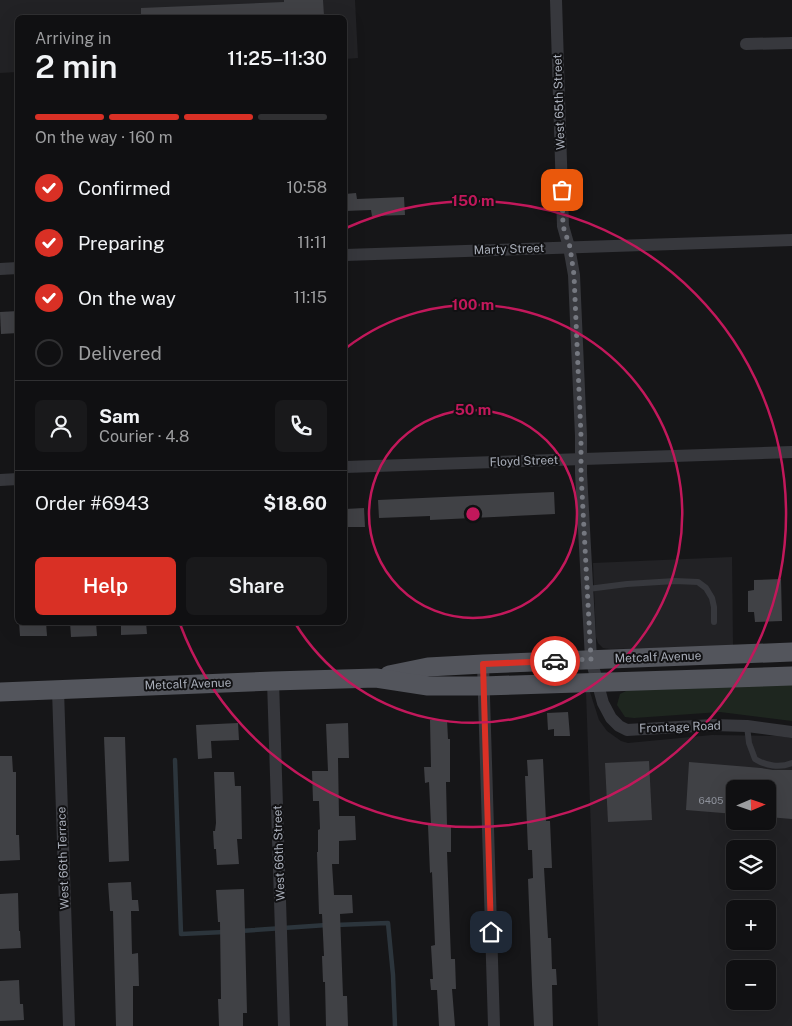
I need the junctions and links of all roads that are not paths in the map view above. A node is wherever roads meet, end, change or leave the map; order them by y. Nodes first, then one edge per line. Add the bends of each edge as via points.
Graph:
1 (556, 0) edge
2 (792, 43) edge
3 (746, 44) dead end
4 (792, 240) edge
5 (570, 247) junction
6 (347, 255) edge
7 (15, 268) edge
8 (0, 269) edge
9 (792, 452) edge
10 (580, 459) junction
11 (347, 467) edge
12 (15, 479) edge
13 (0, 480) edge
14 (588, 589) junction
15 (714, 622) dead end
16 (792, 652) edge
17 (591, 659) junction
18 (483, 664) junction
19 (792, 676) edge
20 (376, 678) junction
21 (273, 681) junction
22 (598, 682) junction
23 (483, 686) junction
24 (58, 690) junction
25 (0, 692) edge
26 (747, 726) junction
27 (792, 732) edge
28 (792, 763) edge
29 (69, 1026) edge
30 (284, 1026) edge
31 (494, 1026) edge

1 - 5 street, West 65th Street via 563,226
2 - 3 street
4 - 5 street, Marty Street
5 - 6 street, Marty Street
5 - 10 street, West 65th Street via 575,285
7 - 8 street
9 - 10 street, Floyd Street
10 - 11 street, Floyd Street
10 - 14 street, West 65th Street
12 - 13 street
14 - 15 lane via 627,584 698,582 712,598
14 - 17 street, West 65th Street
16 - 17 main road, Metcalf Avenue
17 - 18 main road, Metcalf Avenue
17 - 22 street, West 65th Street
18 - 20 main road, Metcalf Avenue via 428,667
18 - 23 street
19 - 22 main road, Metcalf Avenue
20 - 21 main road, Metcalf Avenue
20 - 23 main road, Metcalf Avenue via 428,686
21 - 24 main road, Metcalf Avenue
21 - 30 street, West 66th Street
22 - 23 main road, Metcalf Avenue
22 - 26 street, Frontage Road via 610,718 627,730
23 - 31 street
24 - 25 main road, Metcalf Avenue
24 - 29 street, West 66th Terrace
26 - 27 street, Frontage Road
26 - 28 lane via 755,759 768,766

